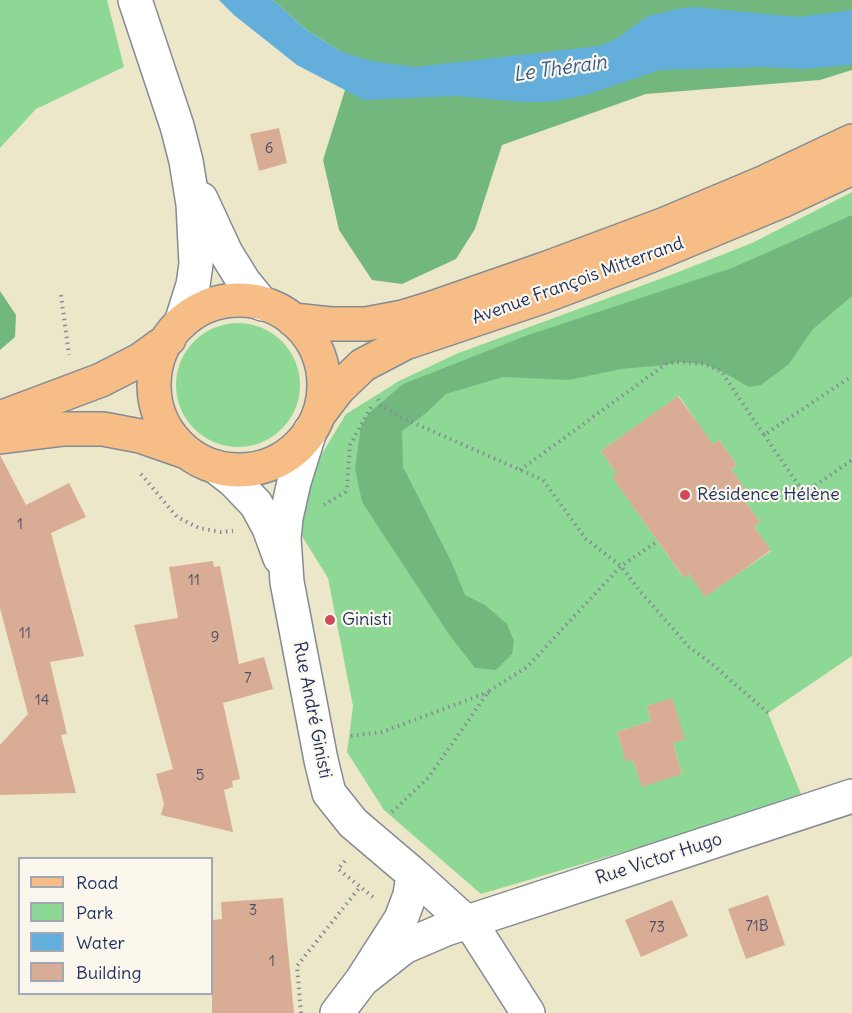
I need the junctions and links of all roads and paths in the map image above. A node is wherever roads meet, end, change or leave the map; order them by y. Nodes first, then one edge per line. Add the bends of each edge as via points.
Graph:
1 (135, 0) edge
2 (852, 141) edge
3 (186, 161) junction
4 (852, 168) edge
5 (61, 295) dead end
6 (262, 304) junction
7 (293, 320) junction
8 (175, 331) junction
9 (70, 361) dead end
10 (852, 376) edge
11 (376, 395) dead end
12 (0, 418) edge
13 (315, 423) junction
14 (764, 435) junction
15 (0, 437) edge
16 (202, 459) junction
17 (852, 460) edge
18 (520, 470) junction
19 (658, 541) dead end
20 (621, 567) junction
21 (287, 582) junction
22 (489, 691) junction
23 (768, 714) dead end
24 (349, 736) dead end
25 (852, 796) edge
26 (367, 835) junction
27 (413, 874) junction
28 (360, 887) dead end
29 (467, 922) junction
30 (362, 980) junction
31 (301, 1013) edge
32 (337, 1013) edge
33 (528, 1013) edge

1 - 3 street
2 - 7 main road, Avenue François Mitterrand via 665,224 420,311 366,324
3 - 6 street via 216,235
3 - 8 street via 195,222 196,264 193,285
4 - 13 main road, Avenue François Mitterrand via 650,256 405,343 363,365 338,389
5 - 9 path
6 - 7 main road
6 - 8 main road via 225,302 201,309
7 - 13 main road via 311,339 321,363 324,388
8 - 12 main road via 140,360 101,380
8 - 16 main road via 158,362 156,399 170,435
10 - 14 path
11 - 18 path via 381,406 405,419
13 - 16 main road via 295,449 269,464 239,470
13 - 21 street, Rue André Ginisti via 286,518
14 - 17 path via 804,493
14 - 18 path via 721,371 704,364 677,362 666,364
15 - 16 main road via 64,429 103,429 140,436
16 - 21 street, Rue André Ginisti via 256,504 269,528
18 - 20 path via 543,480 586,538
19 - 20 path
20 - 22 path via 527,667
20 - 23 path via 689,647
21 - 26 street, Rue André Ginisti via 325,780 335,802
22 - 24 path via 382,732
22 - 26 path via 428,778
25 - 29 street, Rue Victor Hugo
26 - 27 street, Rue André Ginisti
27 - 29 street, Rue André Ginisti
27 - 30 street via 401,919
28 - 31 path via 297,966
29 - 30 street, Rue Victor Hugo via 404,947
29 - 33 street, Rue André Ginisti
30 - 32 street

